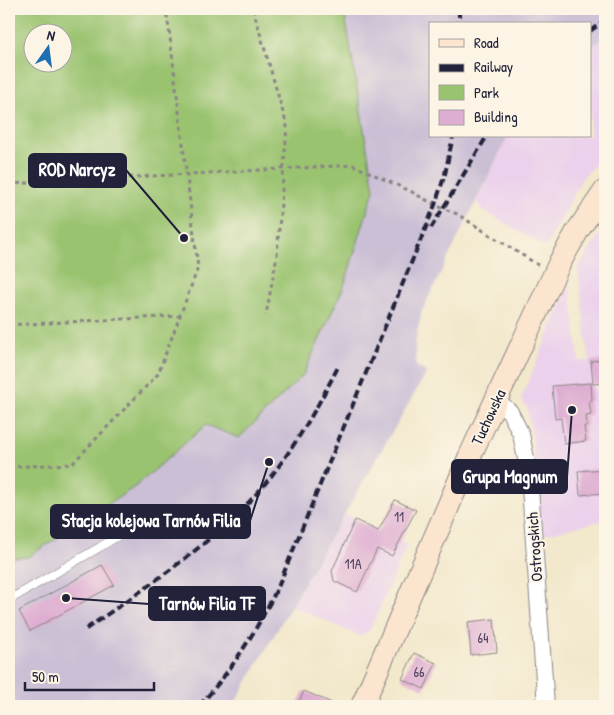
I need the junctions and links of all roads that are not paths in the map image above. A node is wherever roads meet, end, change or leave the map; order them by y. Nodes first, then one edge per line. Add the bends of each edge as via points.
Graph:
1 (605, 191) edge
2 (495, 398) junction
3 (156, 512) dead end
4 (9, 600) edge
5 (362, 706) edge
6 (546, 706) edge

1 - 2 street, Tuchowska via 578,230 554,275
2 - 5 street, Tuchowska
2 - 6 street, Ostrogskich via 510,412 522,434 529,474
3 - 4 lane

